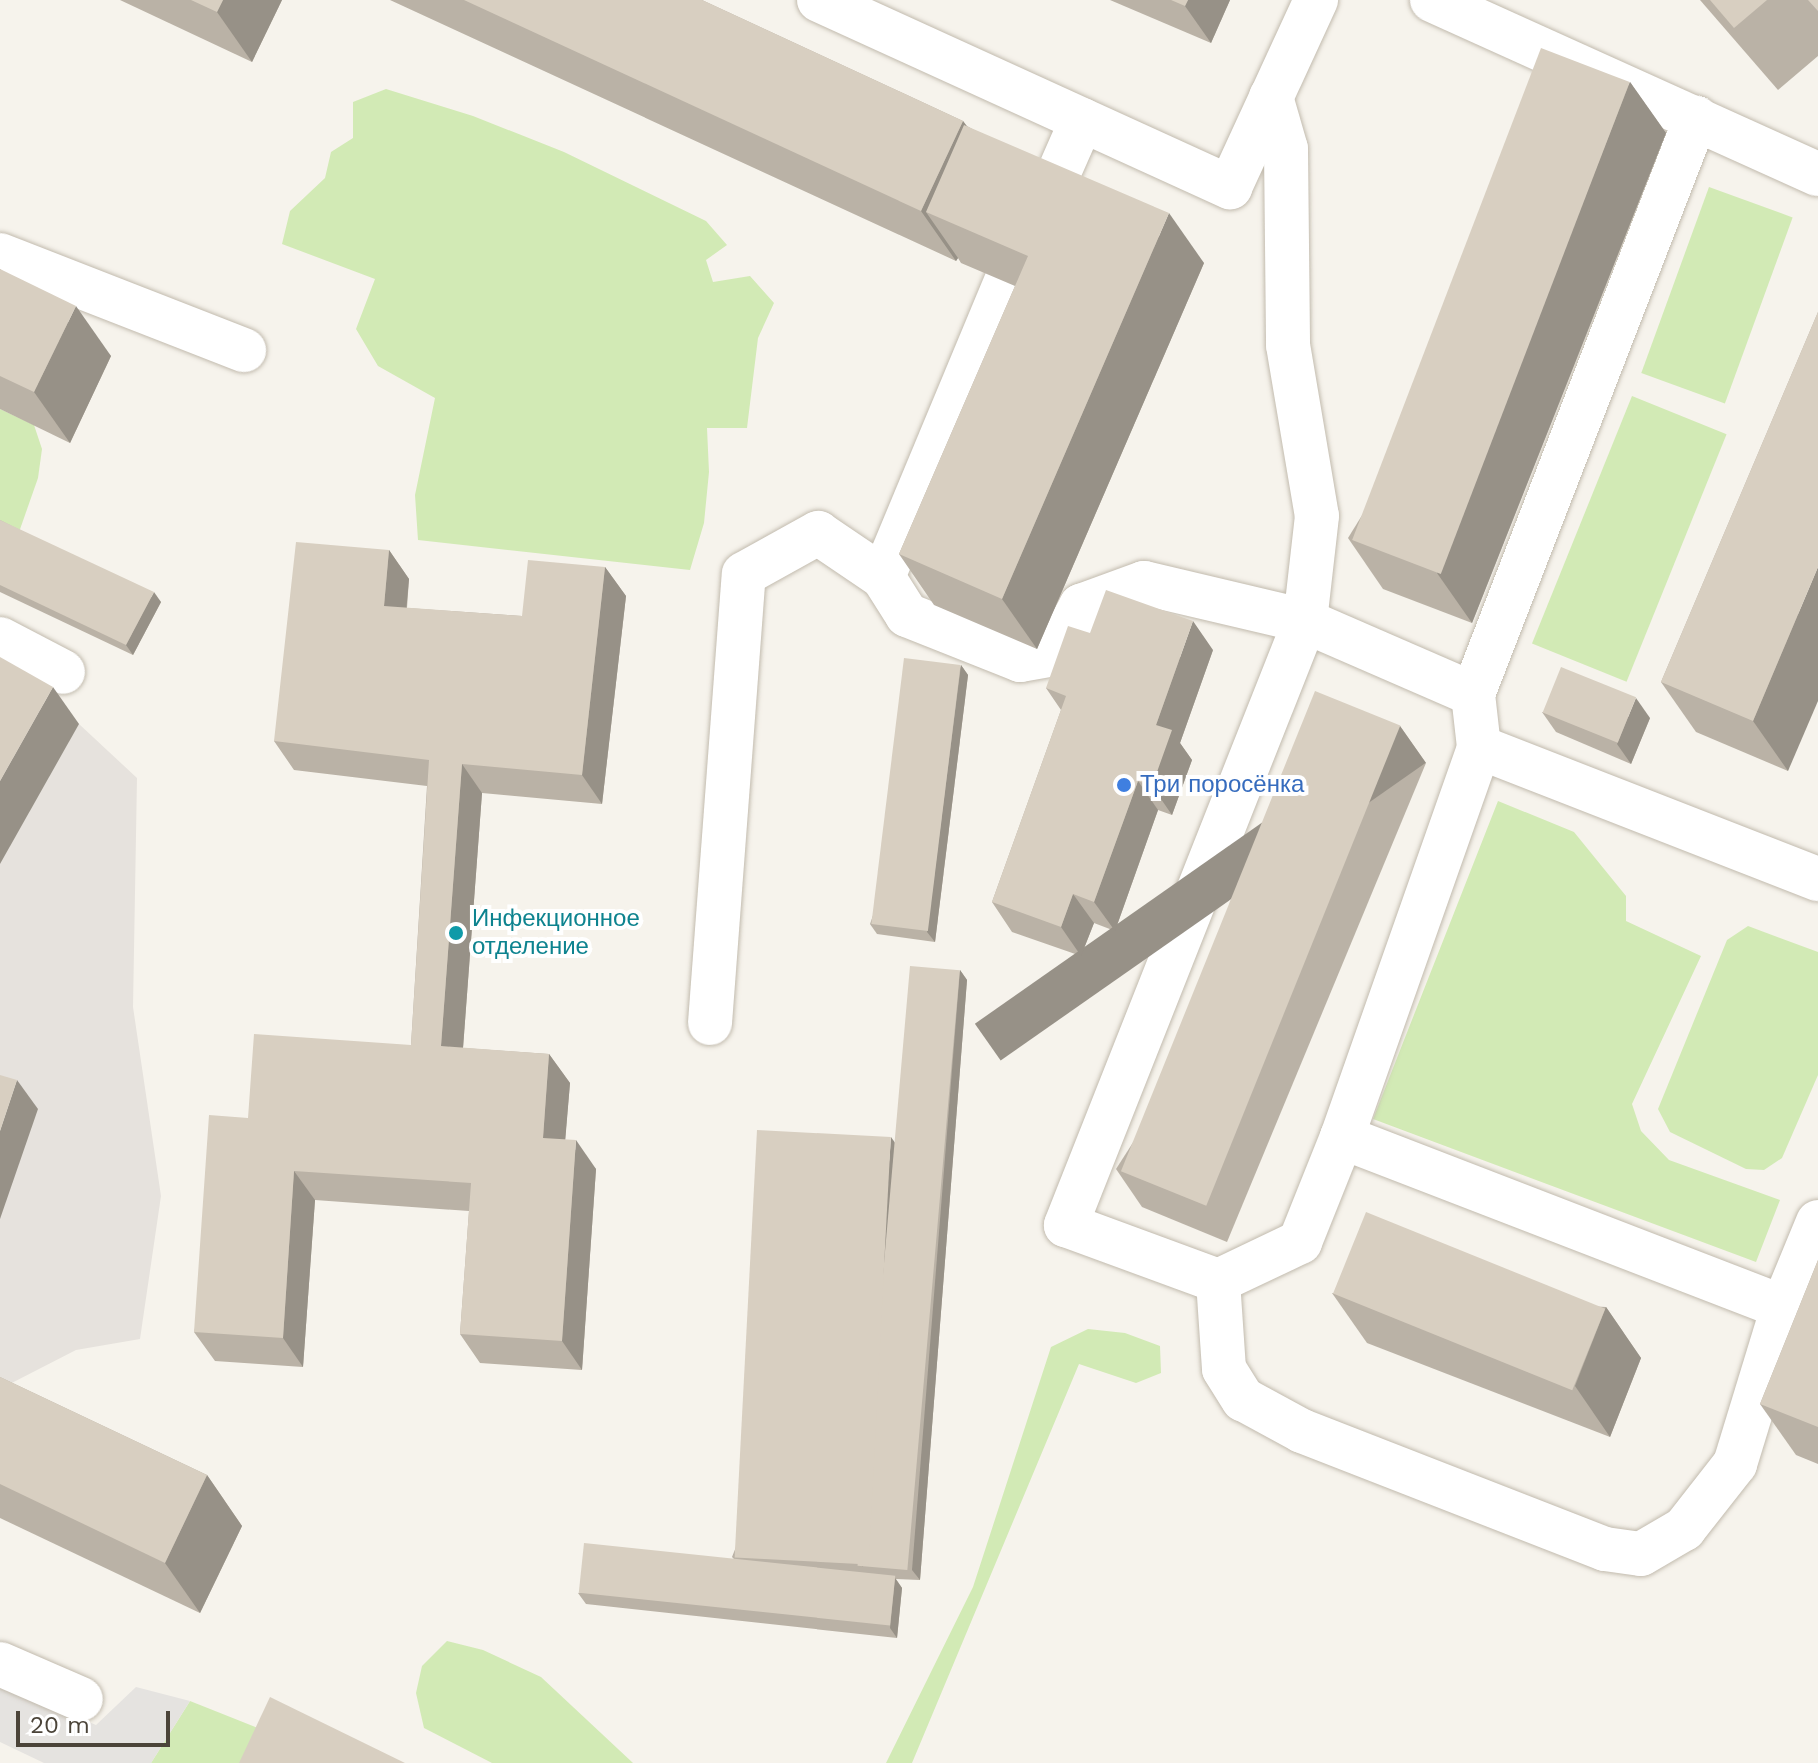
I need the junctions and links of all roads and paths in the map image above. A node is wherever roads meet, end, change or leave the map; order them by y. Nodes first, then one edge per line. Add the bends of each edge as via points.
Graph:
1 (819, 0) edge
2 (1316, 0) edge
3 (1432, 0) edge
4 (1271, 97) junction
5 (1696, 118) junction
6 (1082, 120) junction
7 (1818, 174) edge
8 (1049, 195) edge
9 (0, 255) edge
10 (1006, 282) edge
11 (244, 350) dead end
12 (883, 577) junction
13 (1305, 621) junction
14 (0, 639) edge
15 (63, 672) dead end
16 (1473, 694) junction
17 (1479, 747) junction
18 (1818, 879) edge
19 (710, 1023) dead end
20 (1342, 1137) junction
21 (1818, 1222) edge
22 (1218, 1281) junction
23 (1783, 1307) junction
24 (0, 1664) edge
25 (81, 1699) dead end

1 - 6 lane
2 - 4 lane
3 - 5 lane
4 - 6 lane via 1230,187
4 - 13 lane via 1286,149 1288,345 1317,516
5 - 7 lane
5 - 16 lane
6 - 8 lane
9 - 11 lane
10 - 12 lane
12 - 13 lane via 907,615 1020,660 1055,654 1081,606 1144,583
12 - 19 lane via 818,533 744,574
13 - 16 lane
13 - 22 lane via 1066,1225
14 - 15 lane
16 - 17 lane
17 - 18 lane
17 - 20 lane
20 - 22 lane via 1300,1242
20 - 23 lane
21 - 23 lane
22 - 23 lane via 1224,1369 1243,1399 1302,1431 1605,1549 1641,1554 1684,1529 1735,1464
24 - 25 lane

